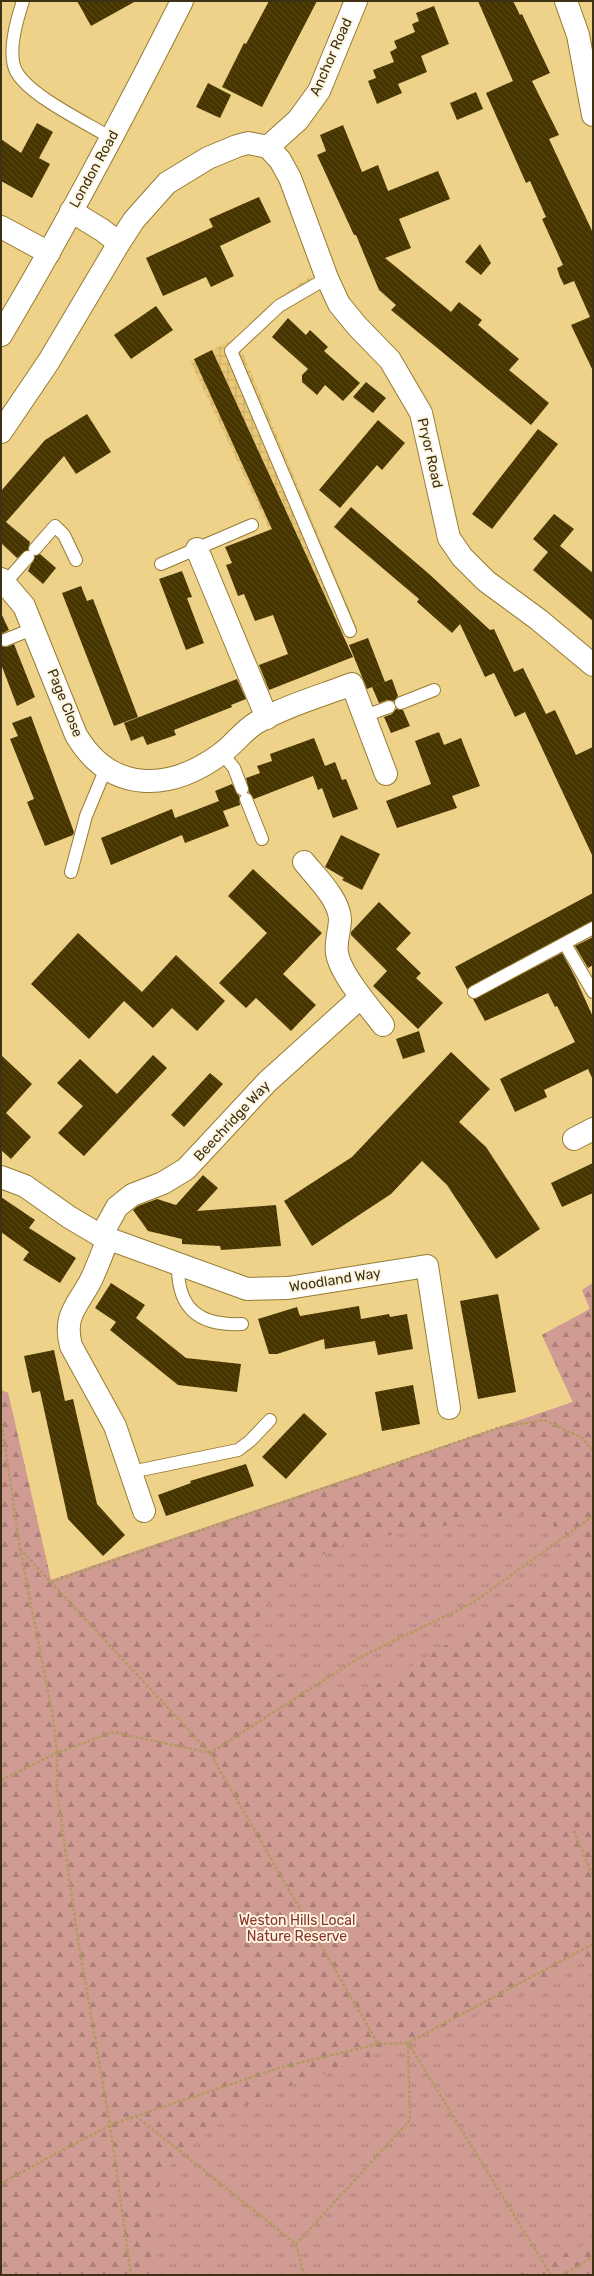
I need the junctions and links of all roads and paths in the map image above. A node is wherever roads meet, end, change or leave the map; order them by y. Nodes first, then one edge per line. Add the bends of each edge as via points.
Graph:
1 (23, 1) edge
2 (182, 1) edge
3 (356, 1) edge
4 (566, 1) edge
5 (593, 115) edge
6 (111, 138) junction
7 (268, 147) junction
8 (71, 212) junction
9 (1, 227) edge
10 (118, 243) junction
11 (49, 253) junction
12 (327, 278) junction
13 (1, 335) edge
14 (1, 432) edge
15 (252, 525) dead end
16 (196, 549) junction
17 (76, 560) dead end
18 (160, 564) dead end
19 (3, 581) edge
20 (35, 628) junction
21 (350, 631) dead end
22 (5, 640) dead end
23 (593, 665) edge
24 (434, 690) dead end
25 (365, 716) junction
26 (267, 718) junction
27 (222, 753) junction
28 (106, 768) junction
29 (386, 774) dead end
30 (262, 839) dead end
31 (304, 862) dead end
32 (71, 872) dead end
33 (593, 928) edge
34 (565, 944) junction
35 (474, 992) dead end
36 (593, 992) edge
37 (361, 997) junction
38 (383, 1025) dead end
39 (593, 1129) edge
40 (574, 1139) dead end
41 (1, 1177) edge
42 (104, 1237) junction
43 (178, 1264) junction
44 (242, 1324) dead end
45 (449, 1408) dead end
46 (1, 1419) edge
47 (270, 1420) dead end
48 (593, 1451) edge
49 (131, 1472) junction
50 (144, 1511) dead end
51 (593, 1516) edge
52 (20, 1548) junction
53 (51, 1582) junction
54 (57, 1753) junction
55 (210, 1753) junction
56 (1, 1780) edge
57 (574, 1831) dead end
58 (593, 1877) edge
59 (593, 1944) edge
60 (408, 2043) junction
61 (378, 2044) junction
62 (136, 2116) junction
63 (110, 2125) junction
64 (1, 2184) edge
65 (296, 2244) junction
66 (593, 2257) edge
67 (131, 2275) edge
68 (304, 2275) edge
69 (552, 2275) edge
70 (562, 2275) edge

1 - 6 lane via 15,30 13,51 16,70 40,95
2 - 6 street, London Road
3 - 7 street, Anchor Road via 319,91 298,120
4 - 5 street via 578,35
6 - 8 street, London Road
7 - 10 street via 248,143 237,146 208,158 167,183 134,220
7 - 12 street, Pryor Road via 280,160 290,178
8 - 10 street via 102,230
8 - 11 street, London Road
9 - 11 street
10 - 14 street via 49,362
11 - 13 street, London Road
12 - 21 lane via 279,306 231,352
12 - 23 street, Pryor Road via 344,310 390,360 422,413 449,538 462,557 486,581 539,620
15 - 16 lane
16 - 18 lane
16 - 26 street
17 - 19 lane via 64,535 55,526
19 - 20 street, Page Close via 24,606
20 - 22 lane
20 - 28 street, Page Close via 76,735 91,757
24 - 25 lane
25 - 26 street, Page Close via 352,684
25 - 29 street, Page Close
26 - 27 street, Page Close via 246,730
27 - 28 street, Page Close via 189,771 160,780 131,779
27 - 30 lane via 234,768
28 - 32 lane via 86,816
31 - 37 street via 335,902 340,916 336,952
33 - 34 lane
34 - 35 lane
34 - 36 lane
37 - 38 street
37 - 42 street, Beechridge Way via 266,1082 186,1169 132,1195 117,1206
39 - 40 street
41 - 42 street, Woodland Way via 25,1186 69,1217
42 - 43 street, Woodland Way
42 - 49 street via 89,1284 74,1306 68,1334 71,1346 115,1426
43 - 44 lane via 180,1292 190,1308 198,1315 221,1324
43 - 45 street, Woodland Way via 232,1285 267,1290 426,1266
46 - 52 path
47 - 49 lane via 238,1450
48 - 53 path via 582,1438 544,1420 501,1427
49 - 50 street
51 - 55 path via 474,1602 358,1659
52 - 53 path
52 - 54 path via 53,1718
53 - 55 path
54 - 55 path via 113,1732
54 - 56 path
54 - 63 path via 57,1791 78,1940
55 - 61 path
57 - 58 path
59 - 60 path
60 - 61 path
60 - 65 path via 410,2120
60 - 69 path
61 - 62 path via 282,2067
62 - 63 path
62 - 65 path
63 - 64 path
63 - 67 path
65 - 68 path
66 - 70 path

